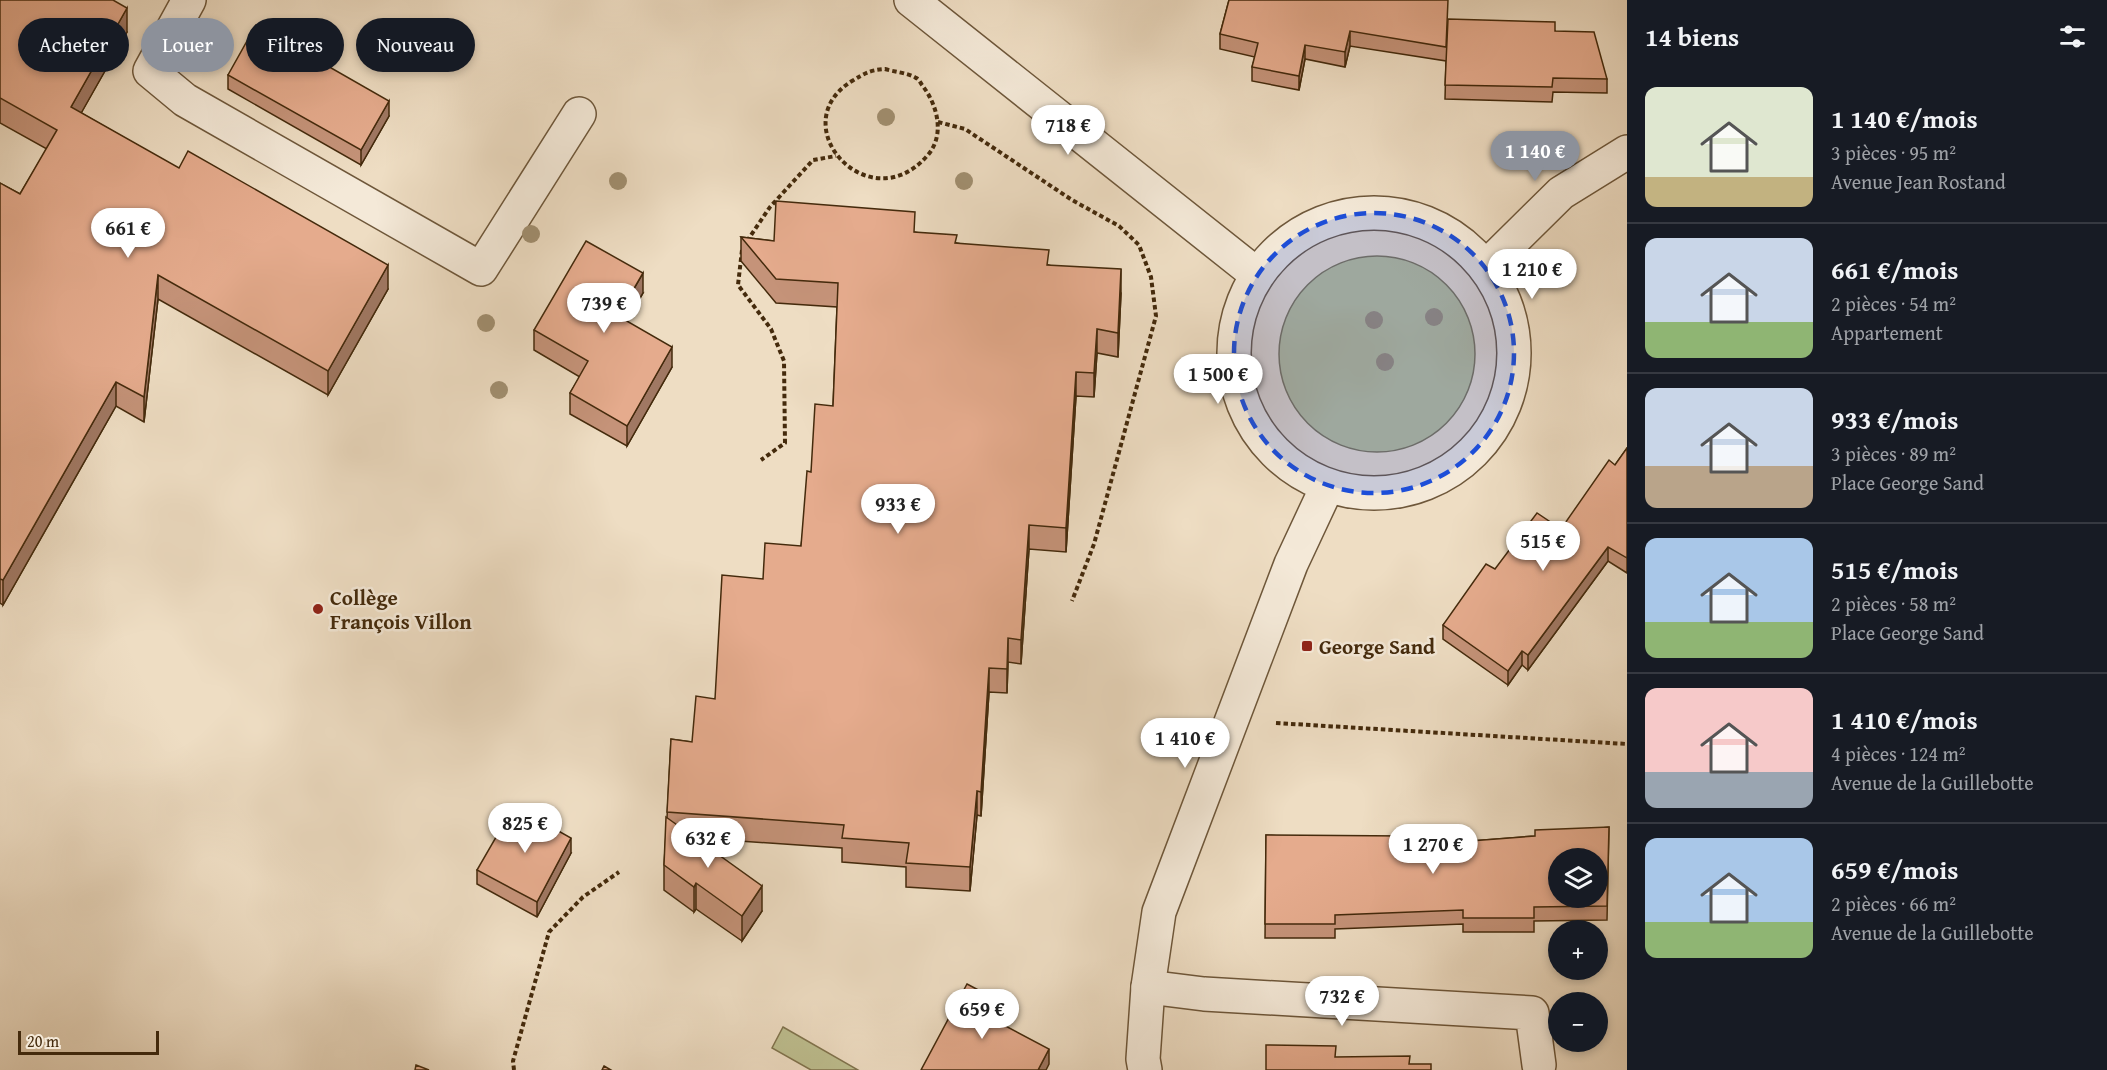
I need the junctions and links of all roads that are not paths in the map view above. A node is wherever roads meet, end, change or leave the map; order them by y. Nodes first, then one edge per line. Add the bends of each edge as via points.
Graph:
1 (189, 0) edge
2 (911, 0) edge
3 (579, 114) dead end
4 (1627, 152) edge
5 (1486, 267) junction
6 (1256, 274) junction
7 (1327, 486) junction
8 (1148, 987) junction
9 (1539, 1065) dead end
10 (1145, 1070) edge

1 - 3 street via 150,71 185,100 481,268
2 - 6 street
4 - 5 street via 1561,193
5 - 6 street via 1444,231 1414,217 1369,211 1325,220 1287,241
5 - 7 street via 1510,313 1515,364 1502,413 1472,456 1429,484 1378,494
6 - 7 street via 1236,321 1234,372 1250,421 1283,461
7 - 8 street via 1291,564 1159,912
8 - 9 street via 1204,994 1532,1013
8 - 10 street

